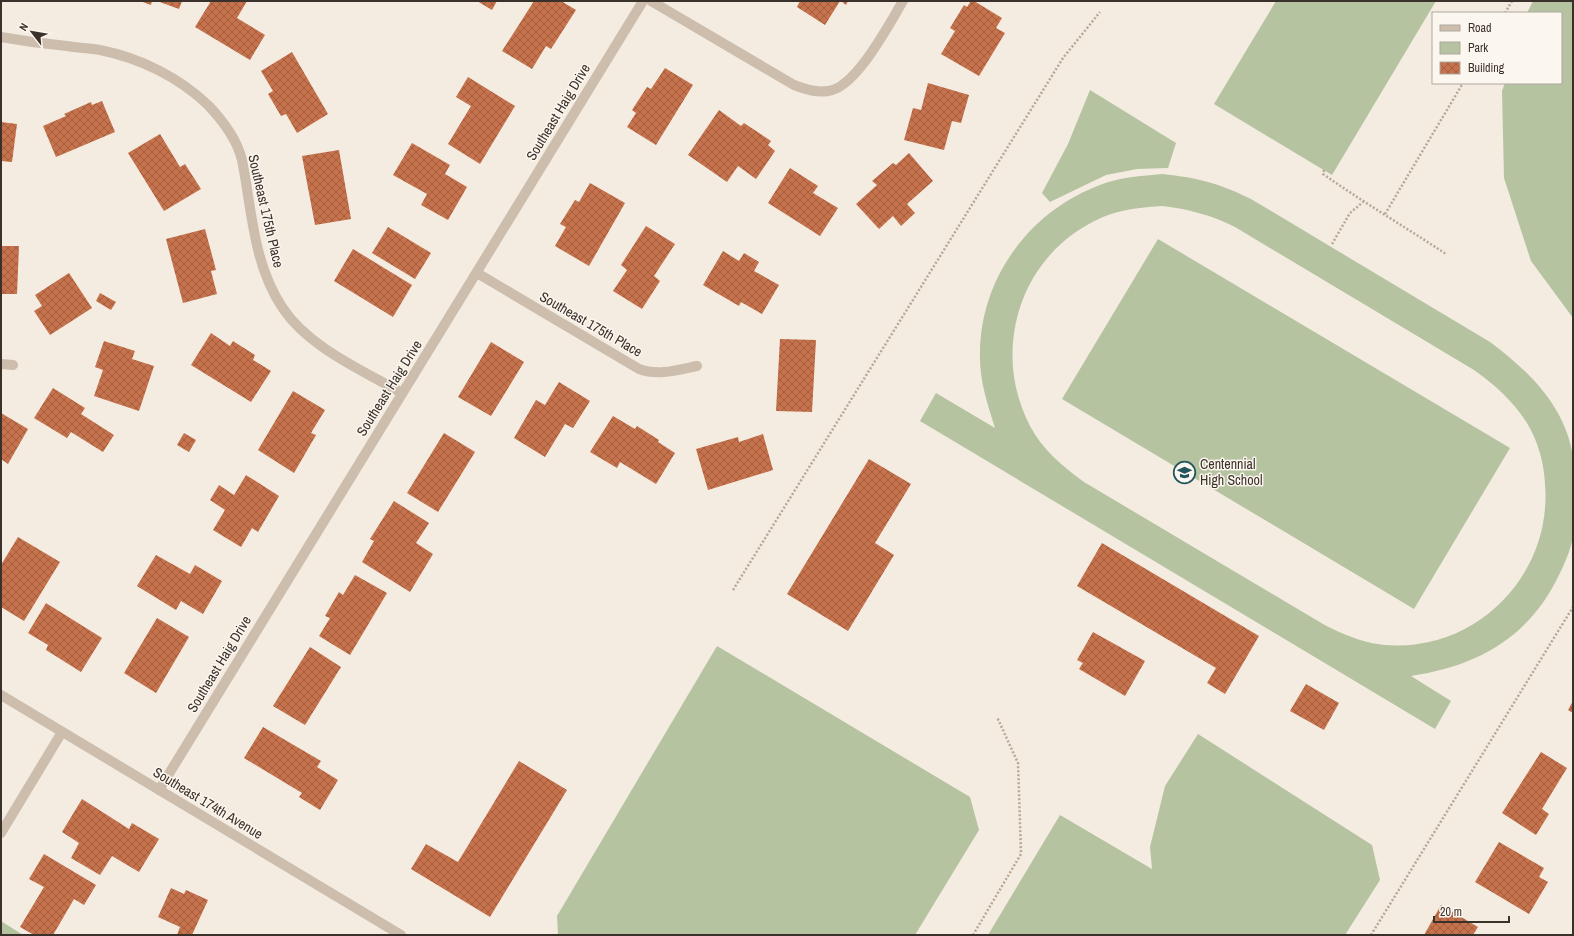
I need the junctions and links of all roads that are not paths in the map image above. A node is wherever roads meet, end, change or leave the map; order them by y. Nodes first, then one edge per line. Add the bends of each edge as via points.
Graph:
1 (643, 1) edge
2 (651, 1) edge
3 (903, 1) edge
4 (1, 37) edge
5 (477, 273) junction
6 (1, 364) edge
7 (13, 365) dead end
8 (697, 366) dead end
9 (402, 393) junction
10 (1, 695) edge
11 (62, 732) junction
12 (159, 790) junction
13 (1, 832) edge
14 (401, 935) edge

1 - 5 street, Southeast Haig Drive
2 - 3 street via 794,85 828,92 839,88 873,52
4 - 9 street, Southeast 175th Place via 99,50 129,57 159,71 196,94 228,129 241,158 261,262 283,308 317,343
5 - 8 street, Southeast 175th Place via 645,371 661,373
5 - 9 street, Southeast Haig Drive
6 - 7 street
9 - 12 street, Southeast Haig Drive
10 - 11 street, Southeast 174th Avenue
11 - 12 street, Southeast 174th Avenue
11 - 13 street
12 - 14 street, Southeast 174th Avenue

